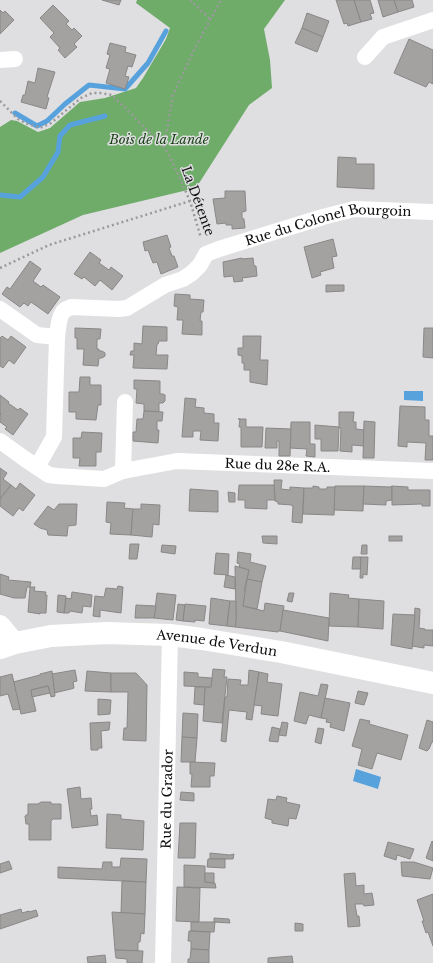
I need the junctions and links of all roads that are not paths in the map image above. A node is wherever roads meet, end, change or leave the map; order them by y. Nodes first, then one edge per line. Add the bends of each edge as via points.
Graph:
1 (433, 20) edge
2 (366, 57) dead end
3 (433, 212) edge
4 (0, 309) edge
5 (57, 336) junction
6 (125, 402) dead end
7 (0, 441) edge
8 (37, 467) junction
9 (123, 471) junction
10 (433, 471) edge
11 (0, 625) edge
12 (170, 635) junction
13 (7, 646) edge
14 (433, 683) edge
15 (163, 963) edge

1 - 2 street via 383,37
3 - 5 street, Rue du Colonel Bourgoin via 354,209 225,247 206,254 200,265 183,279 165,285 127,308 65,309 59,320
4 - 5 street via 37,335
5 - 8 street via 54,437
6 - 9 street
7 - 8 street, Rue du 28e R.A.
8 - 9 street, Rue du 28e R.A. via 49,475 104,479
9 - 10 street, Rue du 28e R.A. via 177,461
11 - 13 street
12 - 13 main road, Avenue de Verdun via 98,633 51,636
12 - 14 main road, Avenue de Verdun via 281,652
12 - 15 street, Rue du Grador

